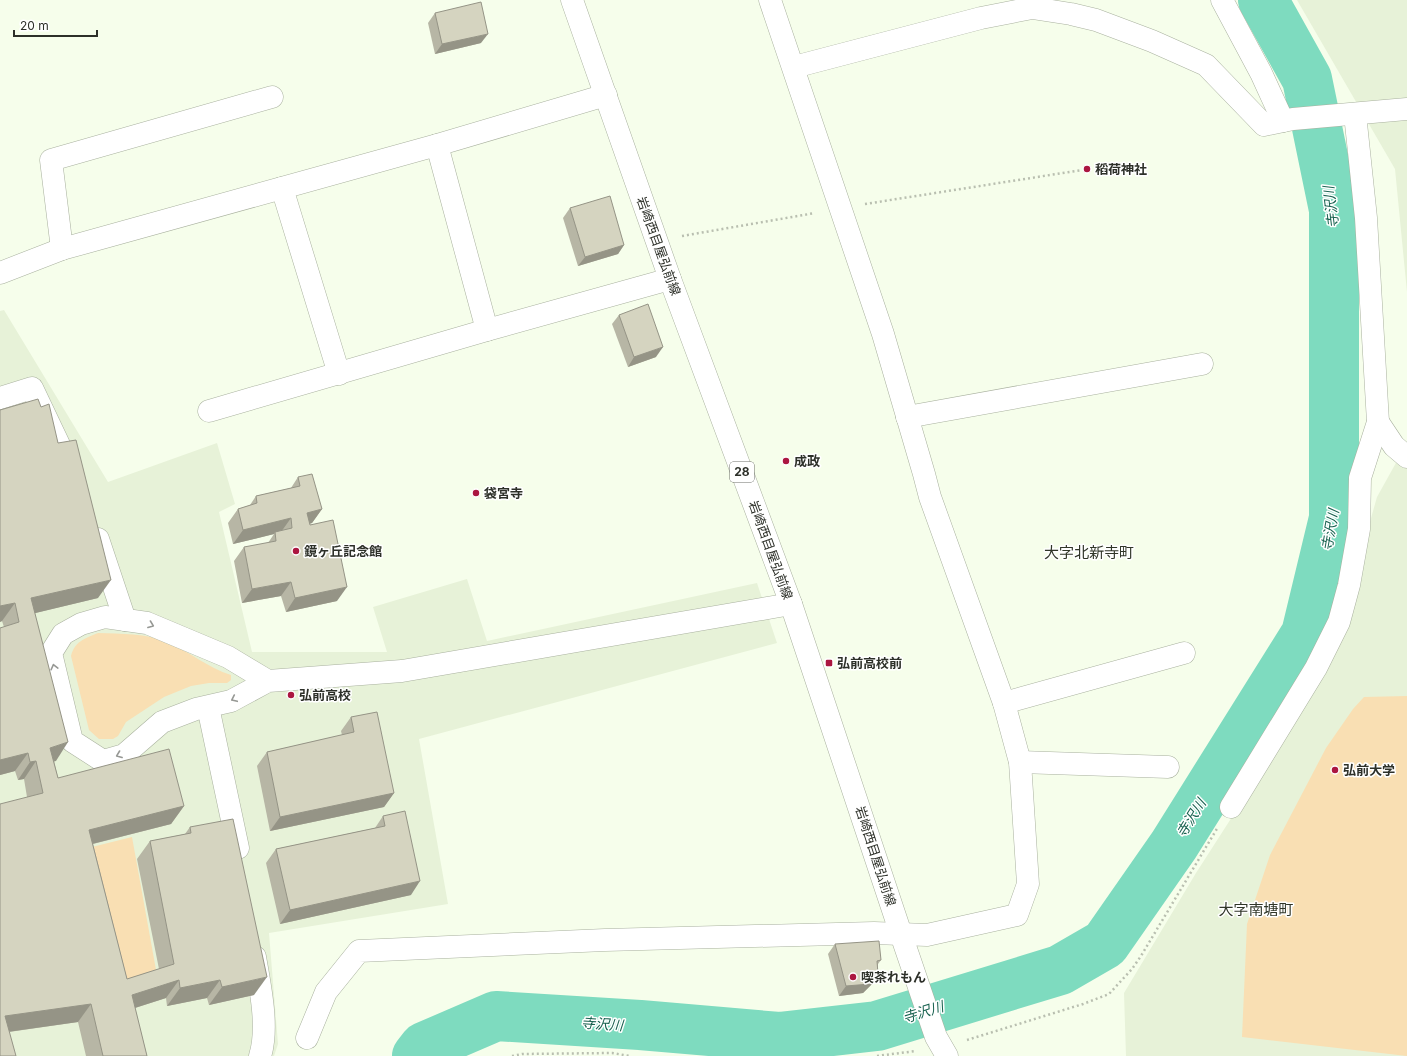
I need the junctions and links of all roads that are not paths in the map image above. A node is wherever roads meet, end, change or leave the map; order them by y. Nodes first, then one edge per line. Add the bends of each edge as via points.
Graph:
1 (572, 0) edge
2 (770, 0) edge
3 (1222, 0) edge
4 (794, 67) junction
5 (606, 95) junction
6 (272, 96) dead end
7 (1407, 109) edge
8 (1355, 114) junction
9 (1288, 120) junction
10 (438, 145) junction
11 (282, 188) junction
12 (62, 249) junction
13 (0, 273) edge
14 (670, 279) junction
15 (487, 330) junction
16 (1202, 364) dead end
17 (338, 374) junction
18 (0, 398) edge
19 (209, 411) dead end
20 (907, 417) junction
21 (1378, 422) junction
22 (1407, 457) edge
23 (78, 485) edge
24 (93, 522) edge
25 (791, 604) junction
26 (125, 620) junction
27 (1184, 653) dead end
28 (268, 681) junction
29 (1004, 703) junction
30 (208, 707) junction
31 (1020, 762) junction
32 (1168, 767) dead end
33 (1231, 807) road end
34 (240, 864) edge
35 (903, 940) junction
36 (252, 941) edge
37 (307, 1038) dead end
38 (941, 1046) edge
39 (260, 1056) edge

1 - 5 street, 岩崎西目屋弘前線 / 28
2 - 4 street
3 - 9 street
4 - 9 street via 981,18 1032,8 1096,20 1152,41 1206,65 1264,125
4 - 20 street via 883,334
5 - 10 street
5 - 14 street, 岩崎西目屋弘前線 / 28
6 - 12 street via 52,160
7 - 8 street
8 - 9 street
8 - 21 street via 1366,218
10 - 11 street
10 - 15 street
11 - 12 street
11 - 17 street
12 - 13 street
14 - 15 street
14 - 25 street, 岩崎西目屋弘前線 / 28
15 - 17 street
16 - 20 street
17 - 19 street
18 - 23 street via 32,388
20 - 29 street via 930,497
21 - 22 street via 1394,446
21 - 33 street via 1360,478 1359,529 1339,622 1316,668
24 - 26 street
25 - 28 street via 402,671
25 - 35 street, 岩崎西目屋弘前線 / 28
26 -> 28 street via 147,623 228,657
30 -> 26 street via 162,722 124,755 103,761 72,741 51,653 64,634 81,624 105,617
27 - 29 street
28 -> 30 street via 230,701
29 - 31 street
30 - 34 street via 236,833
31 - 32 street
31 - 35 street via 1028,884 1017,915
35 - 37 street via 605,940 359,951 326,992
35 - 38 street, 岩崎西目屋弘前線 / 28
36 - 39 street via 261,994 263,1045

